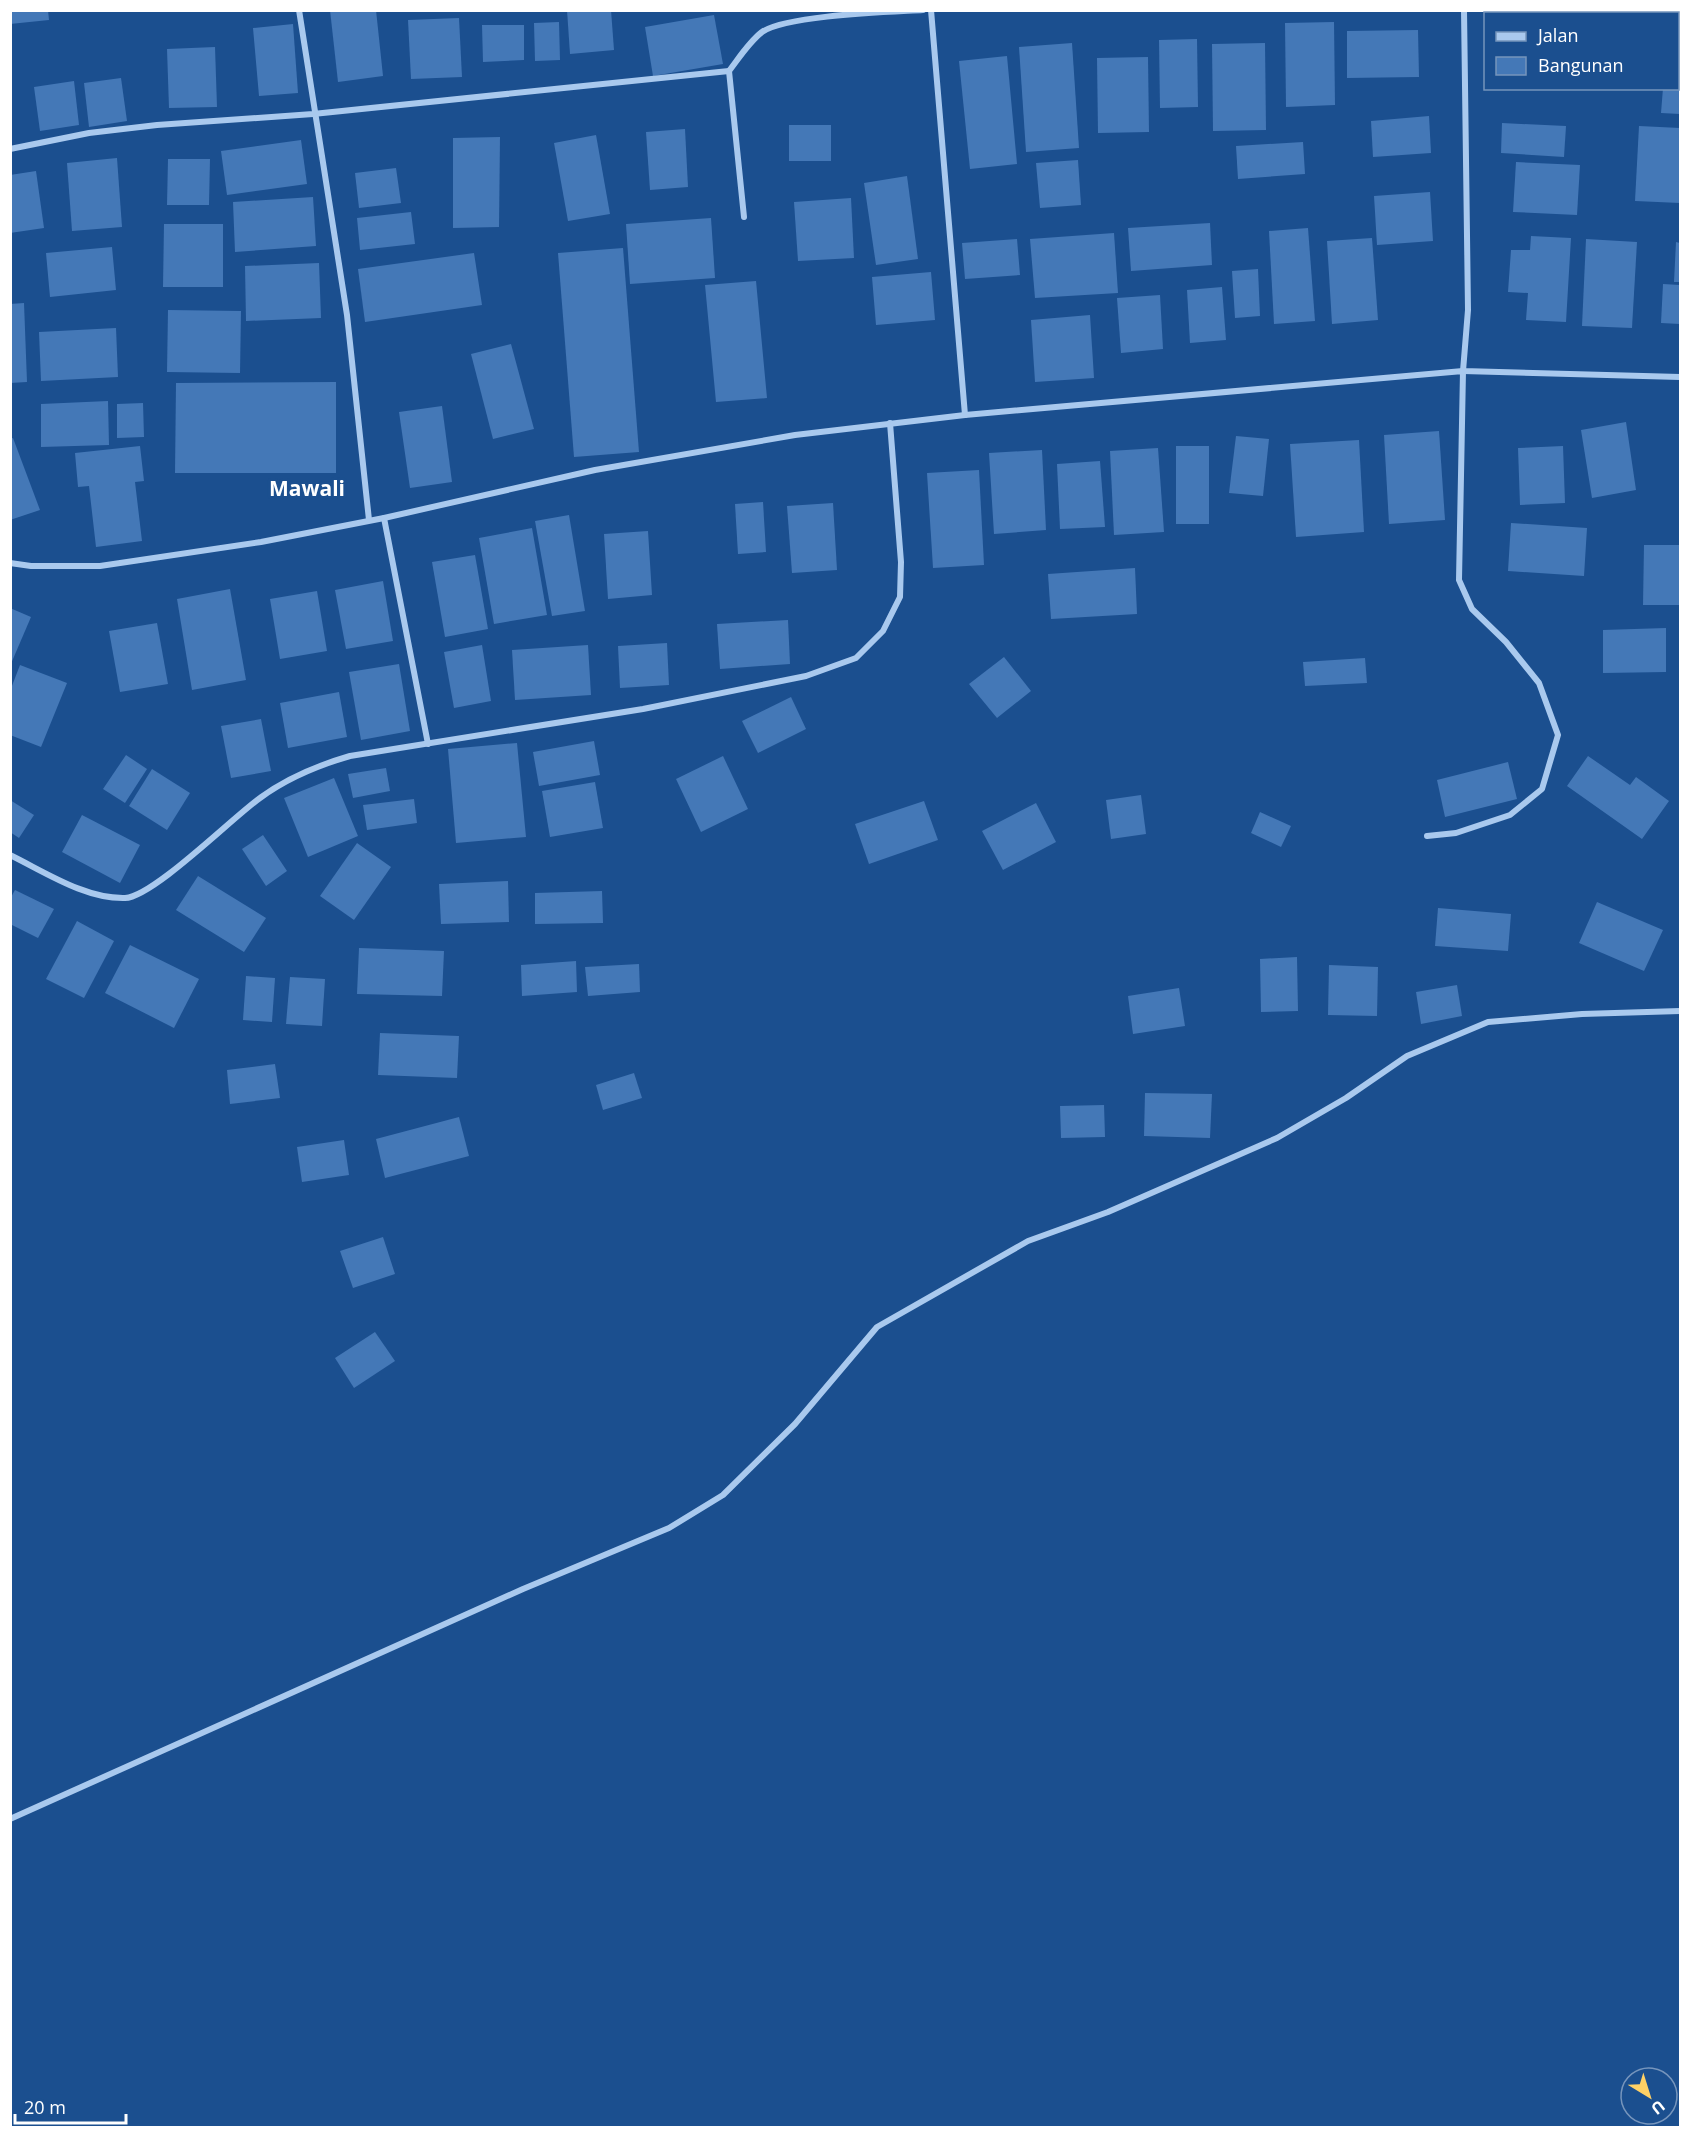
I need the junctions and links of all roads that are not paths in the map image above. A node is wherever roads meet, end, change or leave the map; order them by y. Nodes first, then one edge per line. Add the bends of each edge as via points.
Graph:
1 (299, 10) edge
2 (815, 10) edge
3 (923, 10) edge
4 (931, 10) edge
5 (1464, 10) edge
6 (815, 20) junction
7 (729, 71) junction
8 (313, 114) junction
9 (10, 149) edge
10 (744, 217) dead end
11 (1463, 371) junction
12 (1680, 377) edge
13 (965, 414) junction
14 (890, 423) junction
15 (384, 518) junction
16 (369, 520) junction
17 (10, 563) edge
18 (428, 744) junction
19 (1427, 836) dead end
20 (10, 855) edge
21 (1680, 1011) edge
22 (10, 1819) edge

1 - 8 street
2 - 6 street
3 - 6 street
4 - 13 street
5 - 11 street via 1468,310
6 - 7 street via 763,31
7 - 8 street
7 - 10 street
8 - 9 street via 89,133
8 - 16 street via 347,315
11 - 12 street
11 - 13 street
11 - 19 street via 1459,580 1472,609 1506,642 1539,683 1558,735 1542,789 1510,815 1456,833
13 - 14 street
14 - 15 street via 795,435 595,470
14 - 18 street via 901,562 900,597 882,630 856,658 806,676 583,720
15 - 16 street
15 - 18 street
16 - 17 street via 261,542 100,566
18 - 20 street via 350,756 302,773 261,797 153,885 128,898 77,887
21 - 22 street via 1488,1022 1407,1056 1277,1138 1108,1212 1028,1241 877,1327 795,1424 723,1495 669,1528 523,1589

